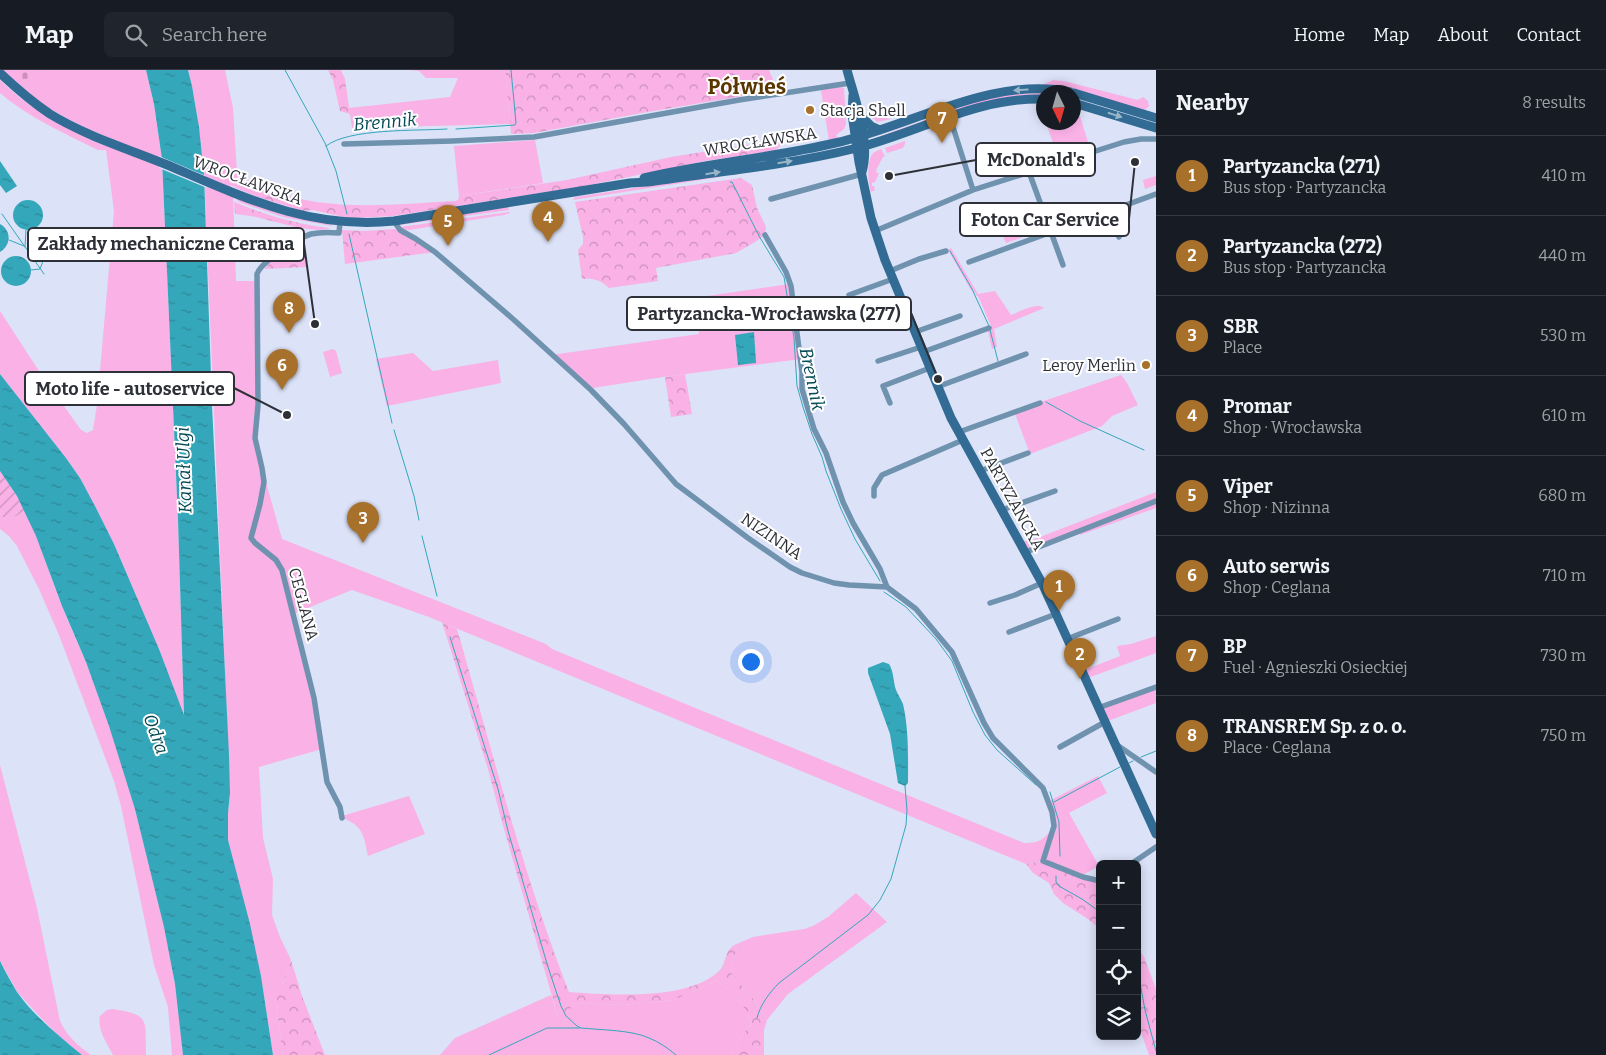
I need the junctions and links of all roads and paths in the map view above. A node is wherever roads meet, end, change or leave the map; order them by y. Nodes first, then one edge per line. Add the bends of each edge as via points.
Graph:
1 (847, 70) edge
2 (0, 73) edge
3 (850, 83) junction
4 (1036, 90) edge
5 (853, 95) junction
6 (1081, 95) edge
7 (1036, 99) edge
8 (1081, 105) edge
9 (858, 113) junction
10 (1156, 118) edge
11 (952, 124) dead end
12 (1156, 128) edge
13 (880, 130) junction
14 (1156, 139) edge
15 (860, 142) junction
16 (344, 144) dead end
17 (843, 151) junction
18 (1030, 172) junction
19 (862, 173) junction
20 (630, 183) junction
21 (973, 190) junction
22 (1156, 194) edge
23 (771, 199) dead end
24 (1110, 211) junction
25 (394, 221) junction
26 (340, 222) junction
27 (875, 231) junction
28 (1051, 232) junction
29 (765, 235) dead end
30 (1119, 237) dead end
31 (946, 251) dead end
32 (969, 262) dead end
33 (1063, 265) dead end
34 (891, 275) junction
35 (849, 295) dead end
36 (960, 316) dead end
37 (990, 328) dead end
38 (914, 332) junction
39 (922, 350) junction
40 (1026, 354) dead end
41 (878, 360) dead end
42 (930, 368) junction
43 (937, 387) junction
44 (890, 403) dead end
45 (1040, 403) dead end
46 (961, 436) junction
47 (1028, 453) dead end
48 (980, 471) junction
49 (1055, 491) dead end
50 (874, 496) dead end
51 (1156, 501) edge
52 (1002, 510) junction
53 (1026, 552) junction
54 (1042, 583) junction
55 (887, 587) junction
56 (990, 603) dead end
57 (1056, 614) junction
58 (1118, 619) dead end
59 (1009, 632) dead end
60 (1067, 639) junction
61 (1156, 687) edge
62 (1098, 708) junction
63 (1105, 722) junction
64 (1115, 744) junction
65 (1060, 747) dead end
66 (1156, 772) edge
67 (342, 818) dead end
68 (1156, 834) edge
69 (1156, 847) edge
70 (1137, 860) edge
71 (1096, 879) edge

1 - 3 main road
2 - 26 main road, WROCŁAWSKA via 51,115 105,140 262,204 296,215
3 - 5 main road
3 - 16 street via 534,137
4 -> 13 main road, WROCŁAWSKA via 1001,92 969,100
5 - 9 main road
5 - 15 main road via 852,114
6 - 10 main road
7 - 15 main road, WROCŁAWSKA via 987,105
8 -> 12 main road
9 - 13 main road
9 - 15 main road
11 - 21 street
13 - 15 main road, WROCŁAWSKA
14 - 18 street via 1124,142
15 - 17 main road, WROCŁAWSKA
15 - 19 main road, PARTYZANCKA
15 - 20 main road, WROCŁAWSKA via 702,165
17 - 19 main road
20 -> 17 main road, WROCŁAWSKA
18 - 21 street
18 - 28 street
19 - 23 street
19 - 27 main road, PARTYZANCKA
20 - 25 main road, WROCŁAWSKA
21 - 27 street
22 - 24 street
24 - 28 street
24 - 30 street
25 - 26 main road, WROCŁAWSKA
25 - 55 street, NIZINNA via 400,230 434,252 513,319 591,390 676,484 748,538 802,573 834,583
26 - 67 street, CEGLANA via 338,233 306,236 263,264 257,274 258,405 255,438 264,482 251,538 276,560 282,570 314,698 327,782
27 - 34 main road, PARTYZANCKA
28 - 32 street
28 - 33 street
29 - 55 street via 791,286 802,389 814,429 852,523
31 - 34 street via 919,260
34 - 35 street
34 - 38 main road, PARTYZANCKA
36 - 38 street
37 - 39 street
38 - 39 main road, PARTYZANCKA
39 - 41 street
39 - 42 main road, PARTYZANCKA
40 - 43 street
42 - 43 main road, PARTYZANCKA
42 - 44 street via 883,386
43 - 46 main road, PARTYZANCKA
45 - 46 street
46 - 48 main road, PARTYZANCKA
46 - 50 street via 882,475 874,488
47 - 48 street
48 - 52 main road, PARTYZANCKA
49 - 52 street
51 - 53 street
52 - 53 main road, PARTYZANCKA
53 - 54 main road, PARTYZANCKA
54 - 56 street
54 - 57 main road, PARTYZANCKA
55 - 71 street via 916,609 947,646 993,738 1044,788 1054,826 1043,860
57 - 59 street
57 - 60 main road, PARTYZANCKA
58 - 60 street
60 - 62 main road, PARTYZANCKA
61 - 62 street
62 - 63 main road, PARTYZANCKA
63 - 64 main road, PARTYZANCKA
63 - 65 street
64 - 66 street
64 - 68 main road, PARTYZANCKA
69 - 70 street

